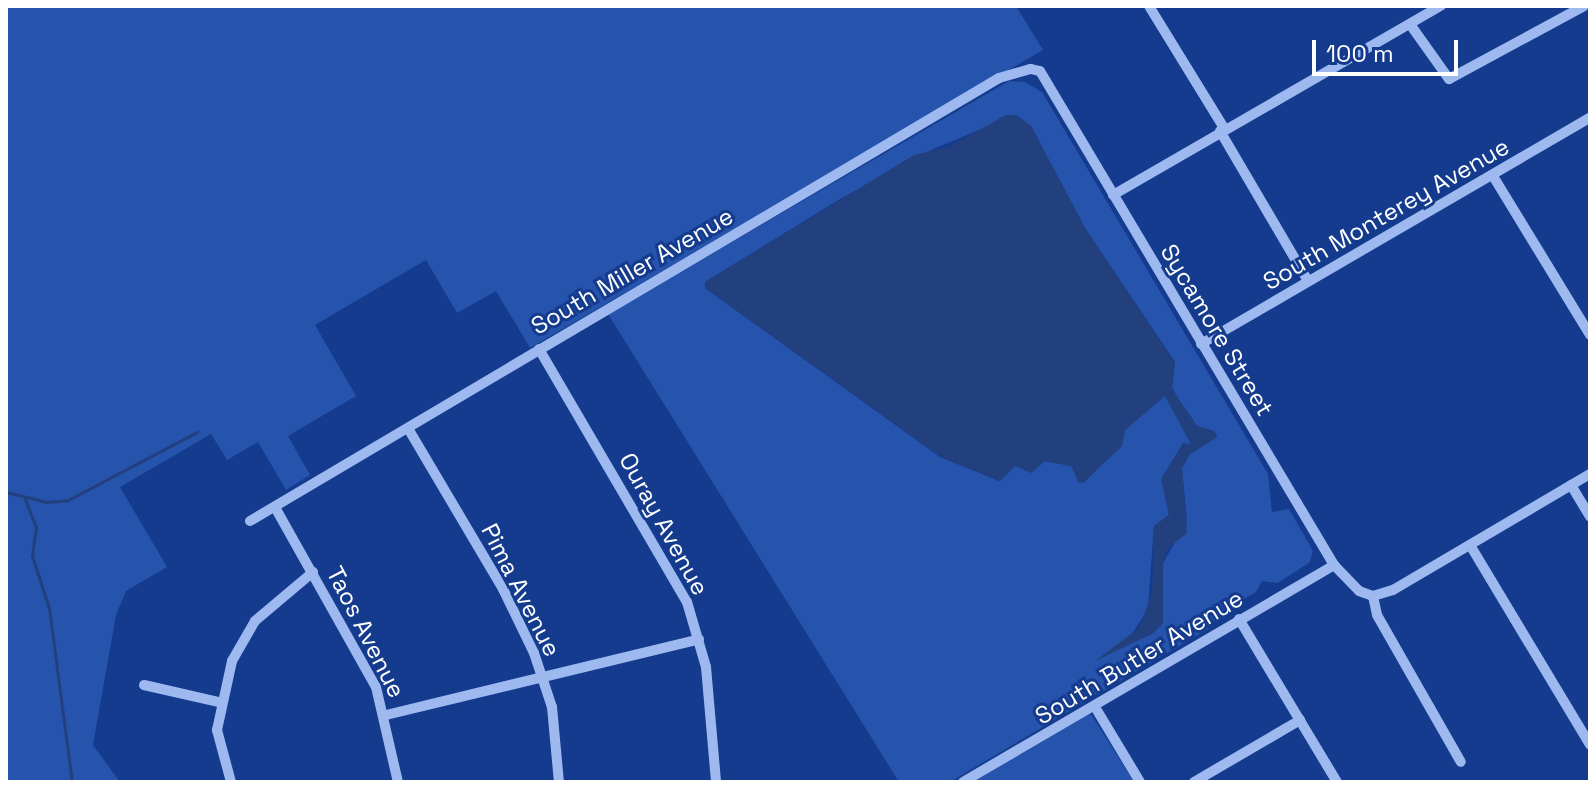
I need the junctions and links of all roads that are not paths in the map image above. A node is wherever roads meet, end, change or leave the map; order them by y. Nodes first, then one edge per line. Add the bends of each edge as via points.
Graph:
1 (1149, 6) edge
2 (1441, 6) edge
3 (1584, 6) edge
4 (1412, 27) junction
5 (1040, 71) joint
6 (1590, 118) edge
7 (1222, 130) junction
8 (1493, 176) junction
9 (1113, 195) junction
10 (1308, 281) junction
11 (1590, 335) edge
12 (1201, 344) junction
13 (539, 349) junction
14 (409, 430) junction
15 (1590, 474) edge
16 (1571, 485) junction
17 (276, 509) junction
18 (1590, 517) edge
19 (250, 521) dead end
20 (1470, 545) junction
21 (1334, 565) junction
22 (313, 572) junction
23 (1373, 596) junction
24 (1239, 619) junction
25 (699, 639) junction
26 (543, 677) junction
27 (144, 685) dead end
28 (219, 702) junction
29 (1095, 707) junction
30 (386, 715) junction
31 (1300, 720) junction
32 (1590, 745) edge
33 (1461, 762) dead end
34 (231, 782) edge
35 (398, 782) edge
36 (559, 782) edge
37 (716, 782) edge
38 (963, 782) edge
39 (1140, 782) edge
40 (1194, 782) edge
41 (1337, 782) edge

1 - 7 street
2 - 4 street
3 - 4 street via 1449,79
4 - 7 street
5 - 9 street, Sycamore Street
5 - 13 street, South Miller Avenue via 1021,69 999,78
6 - 8 street, South Monterey Avenue
7 - 9 street
7 - 10 street
8 - 10 street, South Monterey Avenue
8 - 11 street
9 - 12 street, Sycamore Street
10 - 12 street, South Monterey Avenue
12 - 21 street, Sycamore Street
13 - 14 street, South Miller Avenue
13 - 25 street, Ouray Avenue via 670,568
14 - 17 street, South Miller Avenue
14 - 26 street, Pima Avenue via 503,589
15 - 16 street
16 - 18 street
16 - 20 street
17 - 19 street, South Miller Avenue
17 - 22 street, Taos Avenue
20 - 23 street
20 - 32 street
21 - 23 street, Sycamore Street via 1354,587
21 - 24 street, South Butler Avenue
22 - 28 street via 273,602 245,634
22 - 30 street, Taos Avenue
23 - 33 street via 1377,615
24 - 29 street, South Butler Avenue
24 - 31 street
25 - 26 street
25 - 37 street, Ouray Avenue via 712,712
26 - 30 street
26 - 36 street, Pima Avenue via 552,707
27 - 28 street
28 - 34 street via 219,744
29 - 38 street, South Butler Avenue
29 - 39 street
30 - 35 street, Taos Avenue
31 - 40 street
31 - 41 street

